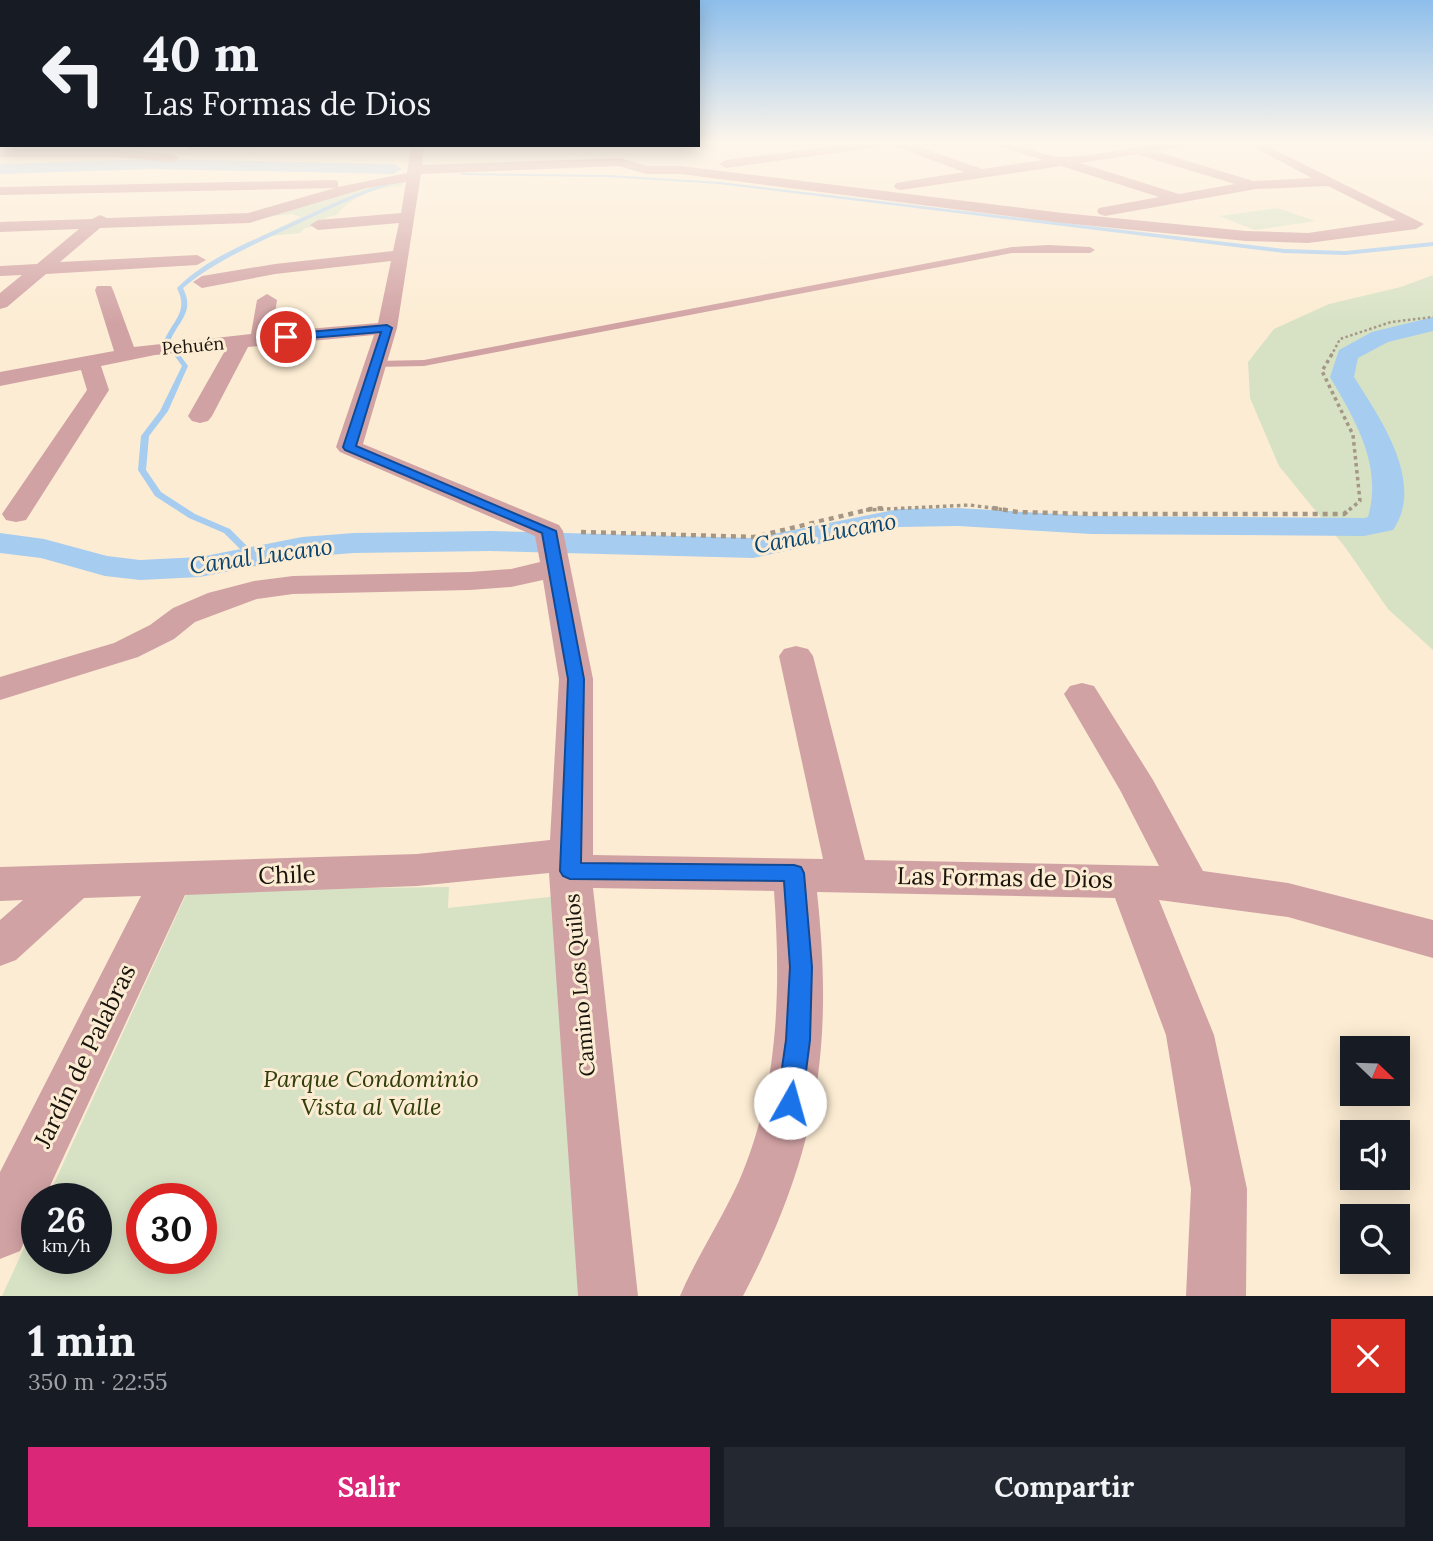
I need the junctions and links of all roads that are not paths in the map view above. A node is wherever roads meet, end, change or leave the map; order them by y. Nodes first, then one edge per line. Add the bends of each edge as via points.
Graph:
1 (120, 203) edge
2 (298, 203) edge
3 (410, 203) edge
4 (988, 203) edge
5 (1149, 203) edge
6 (1373, 203) edge
7 (1064, 211) junction
8 (408, 217) junction
9 (1412, 223) junction
10 (96, 224) junction
11 (318, 225) dead end
12 (1432, 226) edge
13 (0, 227) edge
14 (1090, 250) dead end
15 (400, 255) junction
16 (198, 260) dead end
17 (42, 270) junction
18 (0, 271) edge
19 (202, 282) dead end
20 (104, 290) dead end
21 (267, 300) dead end
22 (0, 303) edge
23 (387, 328) junction
24 (250, 341) junction
25 (126, 355) junction
26 (89, 362) junction
27 (376, 365) junction
28 (2, 372) edge
29 (200, 416) dead end
30 (16, 514) dead end
31 (552, 549) junction
32 (796, 656) dead end
33 (0, 689) edge
34 (1082, 694) dead end
35 (572, 862) junction
36 (794, 873) junction
37 (848, 875) junction
38 (170, 880) junction
39 (74, 881) junction
40 (1130, 881) junction
41 (0, 884) edge
42 (1190, 886) junction
43 (1433, 939) edge
44 (0, 947) edge
45 (0, 1231) edge
46 (608, 1296) edge
47 (710, 1296) edge
48 (1216, 1296) edge

1 - 10 street
2 - 10 street via 249,218
3 - 8 street
4 - 7 street
5 - 7 street via 1088,213
6 - 9 street
7 - 9 street via 1287,238
8 - 11 street
8 - 15 street
9 - 12 street
10 - 13 street
10 - 17 street
14 - 27 lane via 1012,250 424,363
15 - 19 street
15 - 23 street
16 - 17 street
17 - 18 street
17 - 22 street
20 - 25 street
21 - 24 street
23 - 24 street, Pehuén
23 - 27 street
24 - 25 street, Pehuén
24 - 29 street
25 - 26 street, Pehuén
26 - 28 street, Pehuén
26 - 30 street via 98,390
27 - 31 street via 349,447
31 - 33 street via 511,578 254,590 184,615 126,650
31 - 35 street, Camino Los Quilos via 576,679
32 - 37 street
34 - 42 street
35 - 36 street, Las Formas de Dios
35 - 38 street, Chile
35 - 46 street, Camino Los Quilos
36 - 37 street, Las Formas de Dios
36 - 47 street via 801,967 790,1103 762,1193
37 - 40 street, Las Formas de Dios
38 - 39 street, Chile
38 - 45 street, Jardín de Palabras
39 - 41 street, Chile
39 - 44 street
40 - 42 street, Las Formas de Dios
40 - 48 street via 1191,1035 1219,1189
42 - 43 street, Las Formas de Dios via 1288,900

